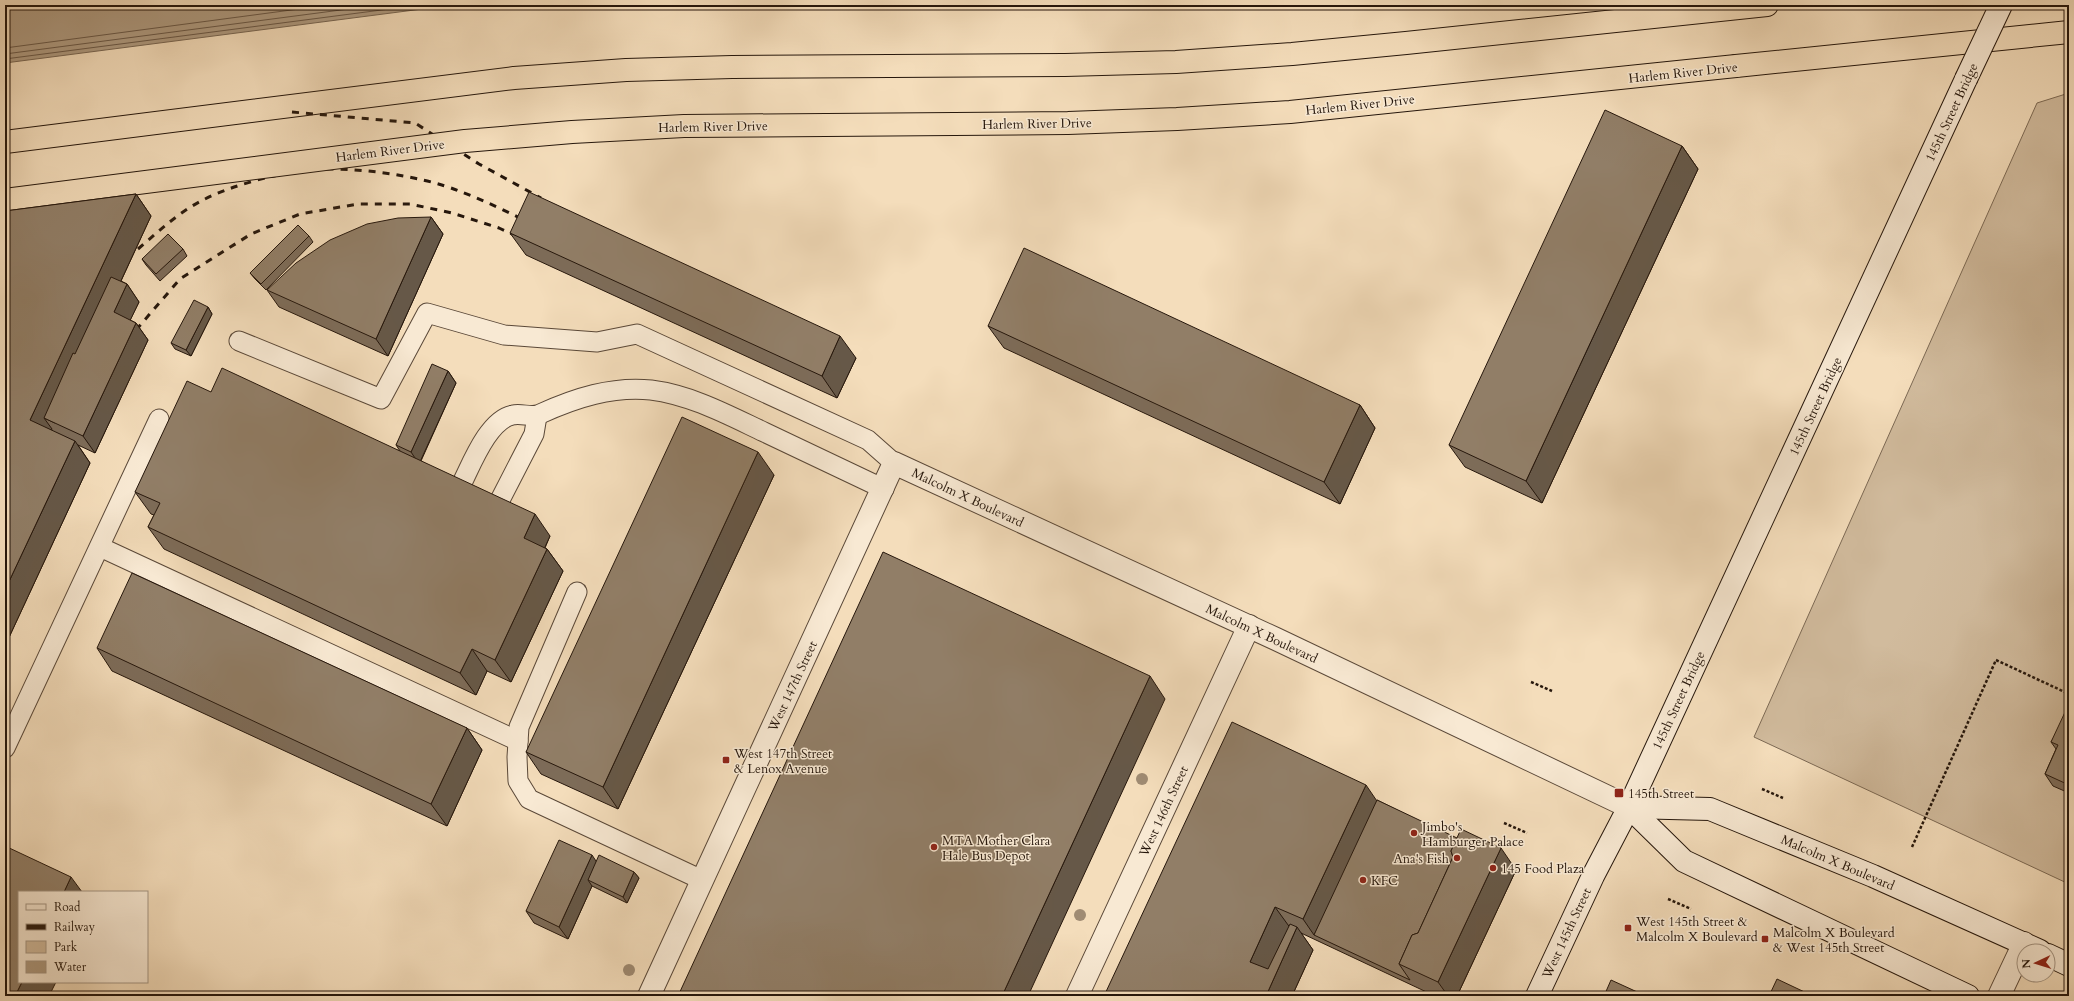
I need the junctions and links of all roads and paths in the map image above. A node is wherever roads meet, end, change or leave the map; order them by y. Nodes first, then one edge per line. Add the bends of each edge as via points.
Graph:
1 (1767, 5) edge
2 (2001, 5) edge
3 (2069, 32) edge
4 (5, 142) edge
5 (5, 200) edge
6 (239, 342) dead end
7 (536, 416) junction
8 (160, 419) dead end
9 (894, 463) junction
10 (462, 483) edge
11 (884, 489) junction
12 (500, 502) edge
13 (100, 547) junction
14 (577, 592) dead end
15 (1249, 626) junction
16 (1531, 682) dead end
17 (1552, 691) dead end
18 (2069, 694) edge
19 (518, 740) junction
20 (5, 748) edge
21 (1762, 789) dead end
22 (1783, 798) dead end
23 (1629, 807) junction
24 (1504, 822) dead end
25 (1527, 833) dead end
26 (1912, 848) dead end
27 (702, 880) junction
28 (1668, 899) dead end
29 (1691, 909) dead end
30 (2023, 943) edge
31 (2056, 959) edge
32 (2069, 965) edge
33 (2016, 971) edge
34 (649, 996) edge
35 (1077, 996) edge
36 (1537, 996) edge
37 (1968, 996) edge
38 (1999, 996) edge

1 - 4 highway via 1315,52 1176,62 732,67 626,70 514,78
2 - 23 main road, 145th Street Bridge, bridge
3 - 5 highway, Harlem River Drive, bridge via 1290,112 1068,123 684,126 572,132 465,141
6 - 9 lane via 381,399 427,313 504,335 598,342 637,334 868,440
7 - 10 lane via 512,415 496,424 479,449
7 - 11 lane via 582,397 605,392 649,390 675,394 716,409
7 - 12 lane via 534,434
8 - 13 lane
9 - 11 main road, West 147th Street
9 - 15 main road, Malcolm X Boulevard
11 - 27 main road, West 147th Street
13 - 19 lane
13 - 20 lane
14 - 19 lane via 519,727
15 - 23 main road, Malcolm X Boulevard
15 - 35 main road, West 146th Street
16 - 17 path
18 - 26 path via 1996,660
19 - 27 lane via 518,781 530,799
21 - 22 path
23 - 30 main road, Malcolm X Boulevard via 1710,809 1873,876
23 - 36 main road, West 145th Street via 1593,876
23 - 37 main road, Malcolm X Boulevard via 1684,861
24 - 25 path
27 - 34 main road, West 147th Street
28 - 29 path
31 - 32 main road
33 - 38 main road

